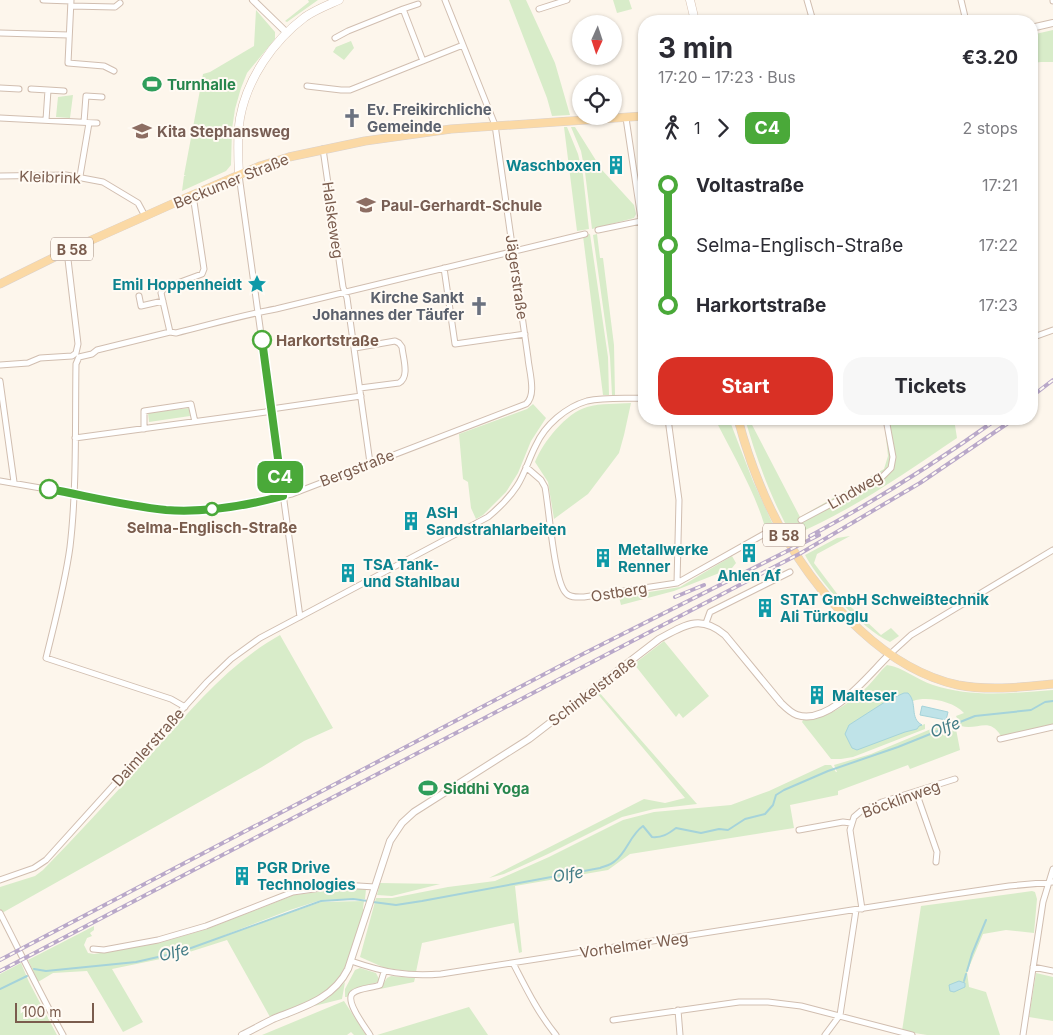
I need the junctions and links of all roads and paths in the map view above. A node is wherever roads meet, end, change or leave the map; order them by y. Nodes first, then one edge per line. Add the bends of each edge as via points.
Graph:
1 (43, 0) edge
2 (253, 0) edge
3 (339, 0) edge
4 (445, 0) edge
5 (568, 0) edge
6 (690, 0) edge
7 (807, 0) edge
8 (960, 0) edge
9 (71, 2) edge
10 (120, 3) dead end
11 (418, 4) dead end
12 (539, 8) dead end
13 (403, 10) junction
14 (694, 15) edge
15 (811, 15) edge
16 (964, 15) edge
17 (1053, 23) edge
18 (1038, 26) edge
19 (0, 33) edge
20 (287, 33) junction
21 (69, 35) junction
22 (335, 38) dead end
23 (463, 45) junction
24 (424, 61) junction
25 (114, 71) dead end
26 (307, 86) dead end
27 (0, 88) edge
28 (19, 89) dead end
29 (31, 89) dead end
30 (48, 90) junction
31 (64, 91) dead end
32 (102, 97) dead end
33 (638, 117) edge
34 (0, 118) edge
35 (626, 118) junction
36 (46, 120) junction
37 (87, 122) junction
38 (97, 123) dead end
39 (495, 125) junction
40 (323, 149) junction
41 (239, 175) junction
42 (0, 176) edge
43 (80, 176) junction
44 (193, 195) junction
45 (638, 199) edge
46 (145, 216) junction
47 (638, 222) edge
48 (598, 230) dead end
49 (585, 234) dead end
50 (67, 251) junction
51 (513, 251) junction
52 (444, 268) junction
53 (0, 284) edge
54 (345, 292) junction
55 (139, 296) dead end
56 (164, 301) junction
57 (257, 312) junction
58 (1053, 330) edge
59 (170, 332) junction
60 (524, 334) junction
61 (1038, 335) edge
62 (354, 348) junction
63 (78, 355) junction
64 (0, 365) edge
65 (0, 381) edge
66 (360, 388) junction
67 (361, 396) junction
68 (638, 398) edge
69 (530, 400) joint
70 (271, 409) junction
71 (195, 422) junction
72 (669, 425) edge
73 (740, 425) edge
74 (887, 425) edge
75 (144, 429) junction
76 (75, 438) junction
77 (370, 463) junction
78 (526, 468) junction
79 (0, 481) edge
80 (14, 482) junction
81 (73, 493) junction
82 (283, 496) junction
83 (801, 520) dead end
84 (766, 533) dead end
85 (1053, 550) edge
86 (790, 572) dead end
87 (677, 583) junction
88 (300, 617) junction
89 (706, 623) junction
90 (889, 655) junction
91 (1053, 684) edge
92 (185, 706) junction
93 (1053, 727) edge
94 (1000, 739) dead end
95 (955, 779) dead end
96 (916, 792) junction
97 (851, 823) junction
98 (800, 830) dead end
99 (936, 862) dead end
100 (1053, 869) edge
101 (0, 880) edge
102 (1050, 882) edge
103 (375, 887) junction
104 (859, 909) junction
105 (0, 913) edge
106 (93, 948) dead end
107 (351, 962) junction
108 (513, 962) junction
109 (1033, 966) junction
110 (1053, 971) edge
111 (384, 972) junction
112 (678, 1010) junction
113 (840, 1015) junction
114 (613, 1020) dead end
115 (63, 1035) edge
116 (242, 1035) edge
117 (370, 1035) edge
118 (556, 1035) edge
119 (680, 1035) edge
120 (826, 1035) edge
121 (912, 1035) edge
122 (1023, 1035) edge

1 - 9 street
2 - 20 street
3 - 20 main road via 306,17
4 - 23 street, Jägerstraße
5 - 12 street
6 - 14 main road
7 - 15 street
8 - 16 street
9 - 10 street via 115,7
9 - 21 street
11 - 13 street
13 - 22 street
13 - 24 street
17 - 18 street
19 - 21 street
20 - 41 main road via 254,76 247,92 239,129
21 - 25 street via 68,64 104,66
23 - 24 street
23 - 39 street, Jägerstraße
24 - 26 street via 350,90
27 - 28 street
29 - 30 street
30 - 31 street
30 - 36 street
32 - 37 street via 86,96
33 - 35 main road, Beckumer Straße / B 58
34 - 36 street
35 - 39 main road, Beckumer Straße / B 58
35 - 45 street
36 - 37 street
37 - 38 street
37 - 43 street
39 - 40 main road, Beckumer Straße / B 58
39 - 51 street, Jägerstraße
40 - 41 main road, Beckumer Straße / B 58 via 272,162
40 - 54 street, Halskeweg
41 - 44 main road, Beckumer Straße / B 58
41 - 57 street
42 - 43 street, Kleibrink
43 - 46 street, Kleibrink via 103,182 132,199
44 - 46 main road, Beckumer Straße / B 58
44 - 56 street via 204,268 202,274 164,288 161,293
46 - 50 main road, Beckumer Straße / B 58
47 - 48 street
49 - 51 street
50 - 53 main road, Beckumer Straße / B 58
50 - 63 street
51 - 52 street
51 - 60 street, Jägerstraße
52 - 54 street
52 - 60 street via 455,344
54 - 57 street
54 - 62 street, Halskeweg
55 - 56 street via 141,306
56 - 59 street
57 - 59 street
57 - 70 street
58 - 61 street
59 - 63 street
60 - 69 street, Jägerstraße via 532,394
62 - 66 street, Halskeweg
62 - 66 street via 395,342 402,347 403,380
63 - 64 street
63 - 76 street
65 - 80 street
66 - 67 street, Halskeweg
67 - 70 street
67 - 77 street, Halskeweg
68 - 78 street, Daimlerstraße via 586,402 572,407 552,422 537,442
69 - 77 street, Bergstraße
70 - 71 street
70 - 82 street
71 - 75 street
71 - 75 street via 191,404 144,411
72 - 87 street via 678,500
73 - 90 main road, B 58 via 763,493 802,565 832,603
74 - 83 street, Lindweg via 893,457 891,468 882,477
75 - 76 street
76 - 81 street
77 - 82 street, Bergstraße
78 - 87 street, Ostberg via 545,487 557,570 566,593 584,598
78 - 88 street, Daimlerstraße via 506,501 488,517
79 - 80 street, Bergstraße
80 - 81 street, Bergstraße
81 - 82 street, Bergstraße via 148,508 186,510
81 - 92 street via 67,568 46,658
82 - 88 street
84 - 87 street, Ostberg
85 - 90 street via 911,635
86 - 89 street via 710,612
88 - 92 street, Daimlerstraße via 260,638 231,659
89 - 90 street via 725,636 782,703 804,716 812,716 844,700
89 - 103 street, Schinkelstraße via 687,625 659,640 529,739 414,812 390,841
90 - 91 main road, B 58 via 929,676 959,685 993,688
92 - 101 street, Daimlerstraße via 46,860 34,868
93 - 94 street
95 - 96 street, Böcklinweg
96 - 97 street, Böcklinweg via 861,811
96 - 99 street via 937,852
97 - 98 street, Böcklinweg
97 - 104 street, Böcklinweg
100 - 102 street
102 - 104 street, Vorhelmer Weg
102 - 109 street via 1043,902
103 - 106 street via 342,885 293,892 206,926 158,940 104,950
103 - 107 street, Schinkelstraße
104 - 108 street, Vorhelmer Weg
104 - 113 street, Böcklinweg
105 - 115 street
107 - 111 street, Vorhelmer Weg
107 - 116 street via 340,982 326,996
108 - 111 street, Vorhelmer Weg via 426,976
108 - 118 street via 530,996
109 - 110 street
109 - 122 street
111 - 117 street via 380,985 354,992 350,997
112 - 113 street via 739,1002 768,1002
112 - 114 street
112 - 119 street
113 - 120 street
113 - 121 street

